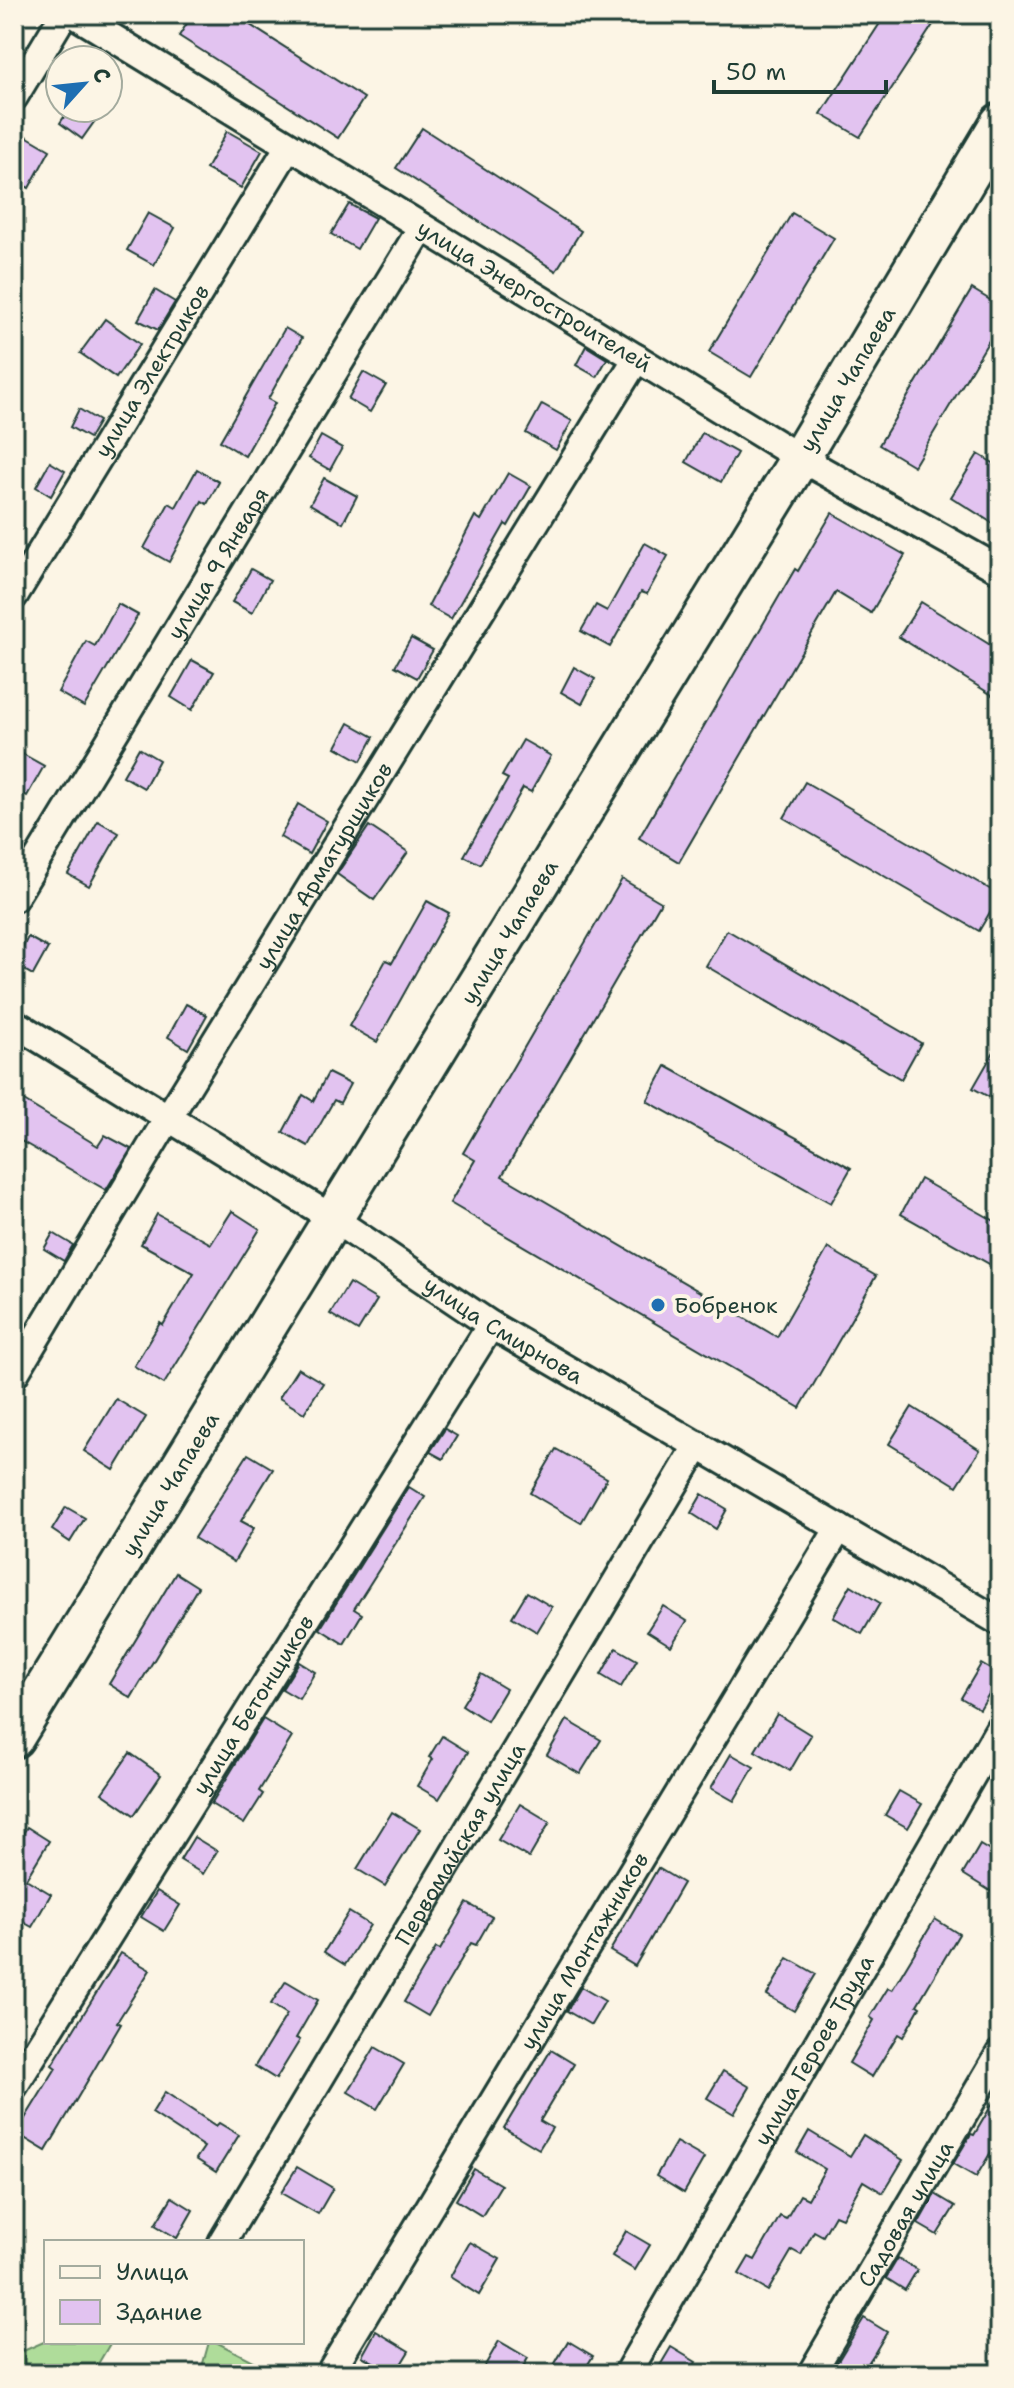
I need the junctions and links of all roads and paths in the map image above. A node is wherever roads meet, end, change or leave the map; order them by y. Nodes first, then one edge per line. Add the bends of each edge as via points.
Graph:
1 (64, 14) edge
2 (74, 14) edge
3 (14, 97) edge
4 (1000, 123) edge
5 (289, 146) junction
6 (422, 227) junction
7 (637, 358) junction
8 (800, 458) junction
9 (1000, 570) edge
10 (14, 596) edge
11 (14, 898) edge
12 (14, 1023) edge
13 (168, 1118) junction
14 (332, 1218) junction
15 (491, 1325) junction
16 (14, 1375) edge
17 (698, 1445) junction
18 (839, 1528) junction
19 (1000, 1622) edge
20 (1000, 1727) edge
21 (14, 1738) edge
22 (1000, 2053) edge
23 (14, 2086) edge
24 (223, 2240) edge
25 (329, 2374) edge
26 (627, 2374) edge
27 (811, 2374) edge

1 - 3 street
2 - 5 street, улица Энергостроителей
4 - 8 street, улица Чапаева
5 - 6 street, улица Энергостроителей
5 - 10 street, улица Электриков
6 - 7 street, улица Энергостроителей
6 - 11 street, улица 9 Января
7 - 8 street, улица Энергостроителей
7 - 13 street, улица Арматурщиков
8 - 9 street, улица Энергостроителей
8 - 14 street, улица Чапаева
12 - 13 street, улица Смирнова
13 - 14 street, улица Смирнова
13 - 16 street, улица Арматурщиков
14 - 15 street, улица Смирнова
14 - 21 street, улица Чапаева
15 - 17 street, улица Смирнова
15 - 23 street, улица Бетонщиков
17 - 18 street, улица Смирнова
17 - 24 street, Первомайская улица
18 - 19 street, улица Смирнова
18 - 25 street, улица Монтажников
20 - 26 street, улица Героев Труда
22 - 27 street, Садовая улица

